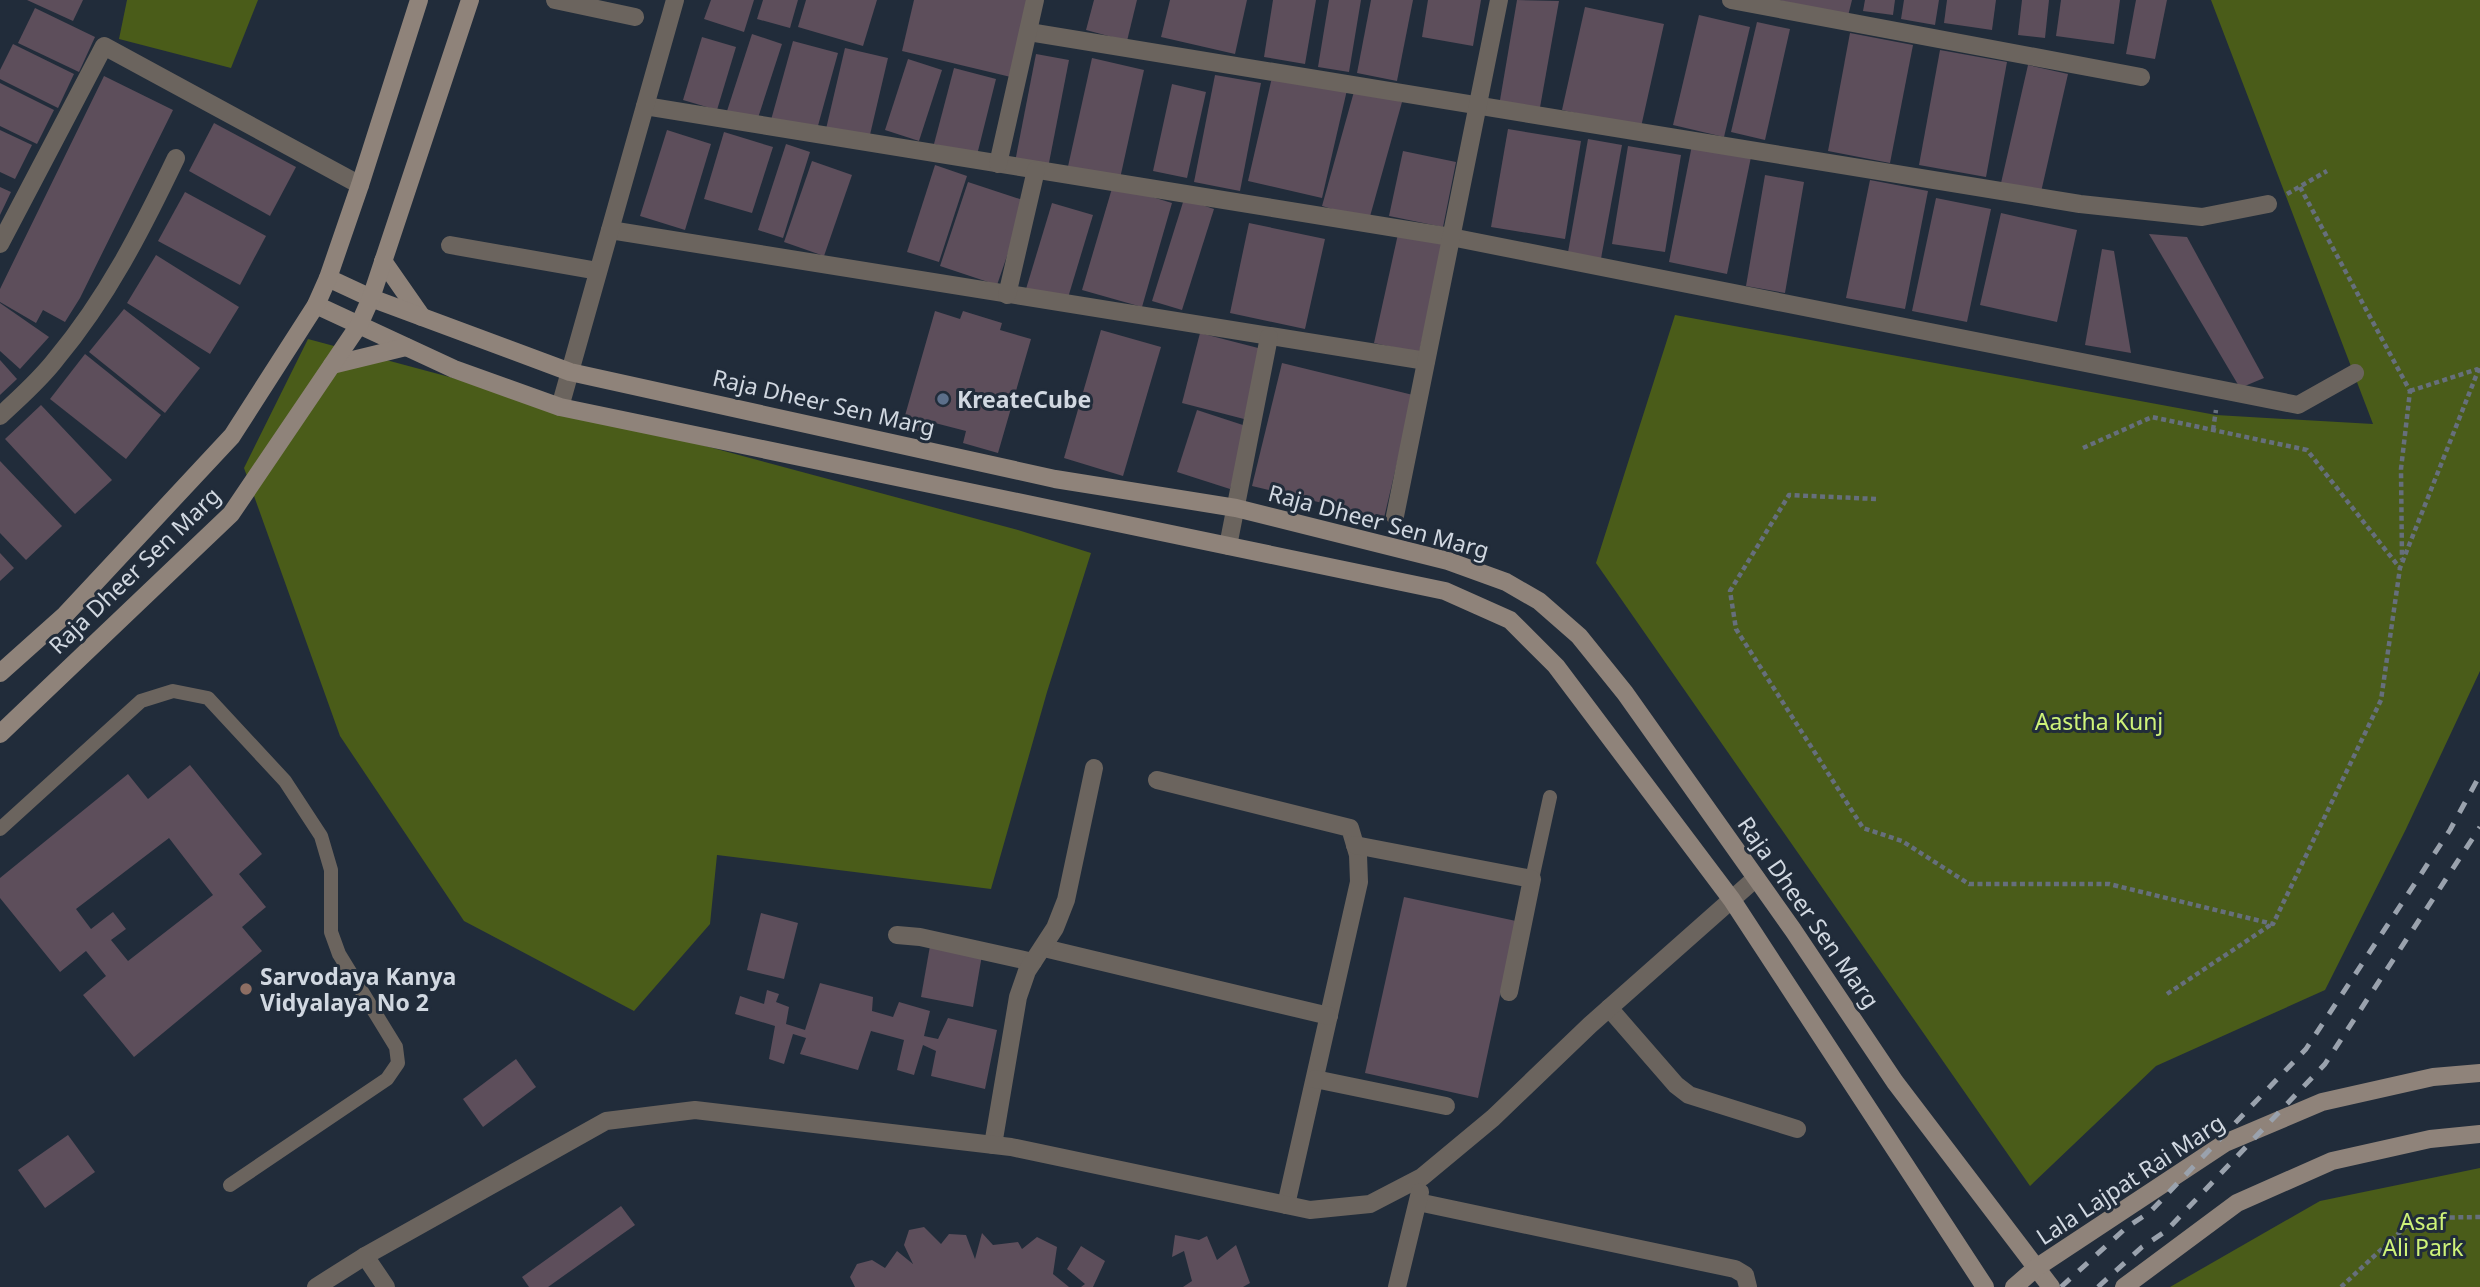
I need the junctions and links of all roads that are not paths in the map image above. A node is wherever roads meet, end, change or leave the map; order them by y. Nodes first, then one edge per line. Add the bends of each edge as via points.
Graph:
1 (419, 0) edge
2 (470, 0) edge
3 (555, 0) edge
4 (675, 0) edge
5 (1035, 0) edge
6 (1499, 0) edge
7 (1731, 0) edge
8 (635, 16) dead end
9 (1029, 32) junction
10 (2141, 77) dead end
11 (1478, 105) junction
12 (645, 106) junction
13 (176, 158) dead end
14 (998, 164) junction
15 (1036, 170) junction
16 (360, 185) junction
17 (2268, 205) dead end
18 (610, 230) junction
19 (1451, 237) junction
20 (0, 244) edge
21 (450, 245) dead end
22 (383, 261) junction
23 (598, 271) junction
24 (328, 278) junction
25 (1007, 295) junction
26 (371, 298) junction
27 (316, 305) junction
28 (422, 317) junction
29 (359, 325) junction
30 (1269, 337) junction
31 (406, 347) junction
32 (1426, 361) junction
33 (332, 365) junction
34 (570, 372) junction
35 (2355, 373) dead end
36 (560, 407) junction
37 (0, 416) edge
38 (1236, 508) junction
39 (1395, 516) dead end
40 (1228, 547) junction
41 (0, 673) edge
42 (0, 734) edge
43 (1094, 768) dead end
44 (1157, 780) dead end
45 (1550, 797) dead end
46 (0, 829) edge
47 (1355, 845) junction
48 (1756, 878) junction
49 (1532, 879) junction
50 (1732, 900) junction
51 (897, 935) dead end
52 (1039, 955) junction
53 (1509, 992) dead end
54 (1609, 1008) junction
55 (1329, 1016) junction
56 (2480, 1073) edge
57 (1315, 1079) junction
58 (1446, 1106) dead end
59 (1797, 1129) dead end
60 (2480, 1134) edge
61 (993, 1146) junction
62 (1422, 1177) junction
63 (230, 1185) dead end
64 (1418, 1202) junction
65 (1286, 1205) junction
66 (365, 1256) junction
67 (2036, 1268) junction
68 (316, 1287) edge
69 (386, 1287) edge
70 (1397, 1287) edge
71 (1748, 1287) edge
72 (1985, 1287) edge
73 (2014, 1287) edge
74 (2051, 1287) edge
75 (2124, 1287) edge

1 - 16 street, Raja Dheer Sen Marg
2 - 22 street, Raja Dheer Sen Marg
3 - 8 street
4 - 12 street
5 - 9 street
6 - 11 street
7 - 10 street
9 - 11 street
9 - 14 street
11 - 17 street via 2080,204 2202,217
11 - 19 street
12 - 14 street
12 - 18 street
13 - 37 street via 106,293 55,361
14 - 15 street
15 - 19 street
15 - 25 street
16 - 20 street via 104,46
16 - 24 street, Raja Dheer Sen Marg
18 - 23 street
18 - 25 street
19 - 32 street
19 - 35 street via 2298,405
21 - 23 street
22 - 26 street, Raja Dheer Sen Marg
22 - 28 street
23 - 34 street
24 - 26 street, Raja Dheer Sen Marg
24 - 27 street, Raja Dheer Sen Marg
25 - 30 street
26 - 28 street, Raja Dheer Sen Marg
26 - 29 street, Raja Dheer Sen Marg
27 - 29 street
27 - 41 street, Raja Dheer Sen Marg via 232,436 65,615
28 - 34 street, Raja Dheer Sen Marg
29 - 31 street
29 - 33 street, Raja Dheer Sen Marg
30 - 32 street
30 - 38 street
31 - 33 street
31 - 36 street
32 - 39 street
33 - 42 street, Raja Dheer Sen Marg via 231,514
34 - 36 street
34 - 38 street, Raja Dheer Sen Marg via 1055,479
36 - 40 street
38 - 40 street
38 - 48 street, Raja Dheer Sen Marg via 1448,561 1506,582 1539,601 1579,636 1625,693
40 - 50 street via 1445,591 1510,621 1556,666
43 - 52 street via 1066,900
44 - 47 street via 1350,828
45 - 49 lane
46 - 63 lane via 141,701 173,691 208,698 285,781 321,836 331,870 331,932 339,954 396,1047 398,1063 387,1079
47 - 49 street
47 - 55 street via 1359,882
48 - 50 street
48 - 67 street, Raja Dheer Sen Marg via 1895,1082
49 - 53 street
50 - 54 street
50 - 72 street
51 - 52 street
52 - 55 street
52 - 61 street via 1027,971 1018,997
54 - 59 street via 1689,1095
54 - 62 street via 1493,1118
55 - 57 street
56 - 67 street, Lala Lajpat Rai Marg via 2433,1077 2322,1102 2225,1143
57 - 58 street
57 - 65 street
60 - 75 street via 2430,1139 2332,1161 2237,1203
61 - 65 street
61 - 66 street via 695,1110 606,1121
62 - 64 street
62 - 65 street via 1370,1204 1310,1210
64 - 70 street
64 - 71 street via 1735,1269 1745,1275
66 - 68 street
66 - 69 street
67 - 73 street, Lala Lajpat Rai Marg
67 - 74 street, Raja Dheer Sen Marg

